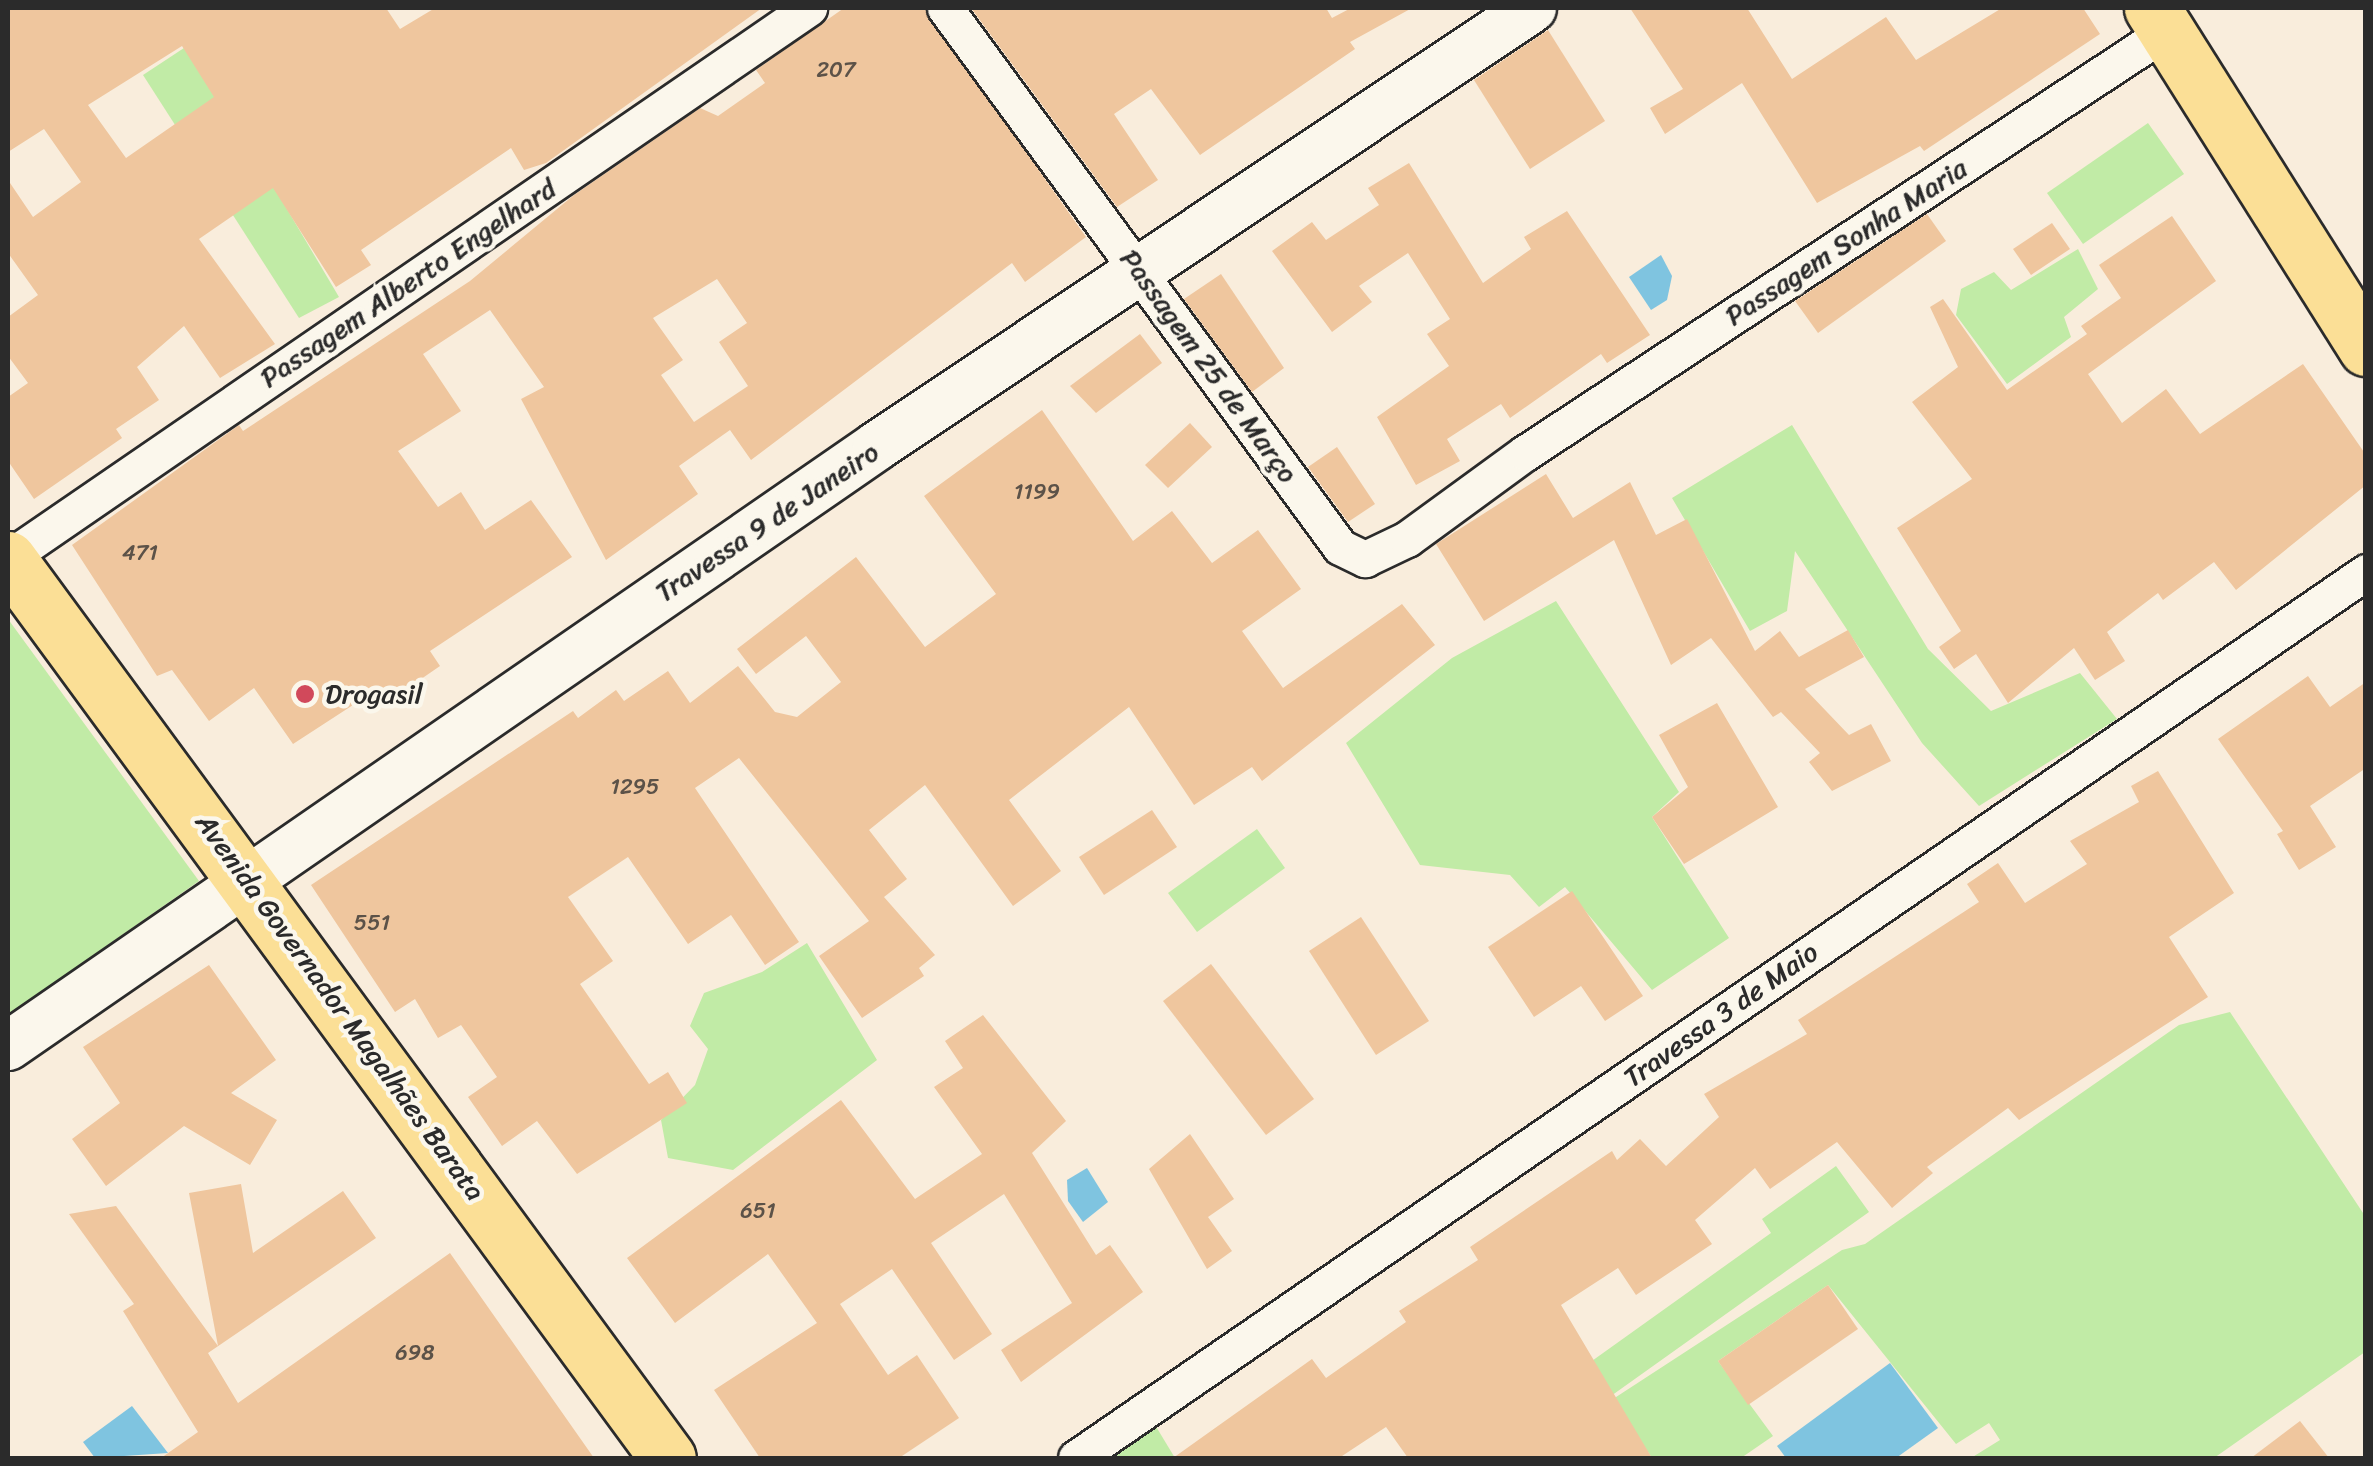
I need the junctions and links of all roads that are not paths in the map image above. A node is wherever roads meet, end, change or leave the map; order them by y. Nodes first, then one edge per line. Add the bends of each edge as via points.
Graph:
1 (809, 8) edge
2 (945, 8) edge
3 (1532, 8) edge
4 (2160, 19) edge
5 (1140, 271) junction
6 (2366, 348) edge
7 (1524, 453) joint
8 (8, 559) edge
9 (2366, 572) edge
10 (248, 878) junction
11 (8, 1046) edge
12 (668, 1458) edge
13 (1076, 1458) edge

1 - 8 street, Passagem Alberto Engelhard
2 - 5 street, Passagem 25 de Março
3 - 5 main road, Travessa 9 de Janeiro
4 - 6 main road
4 - 7 street, Passagem Sonha Maria
5 - 7 street, Passagem 25 de Março via 1348,553 1375,557 1407,539
5 - 10 main road, Travessa 9 de Janeiro
8 - 10 main road, Avenida Governador Magalhães Barata
9 - 13 street, Travessa 3 de Maio
10 - 11 main road, Travessa 9 de Janeiro
10 - 12 main road, Avenida Governador Magalhães Barata

